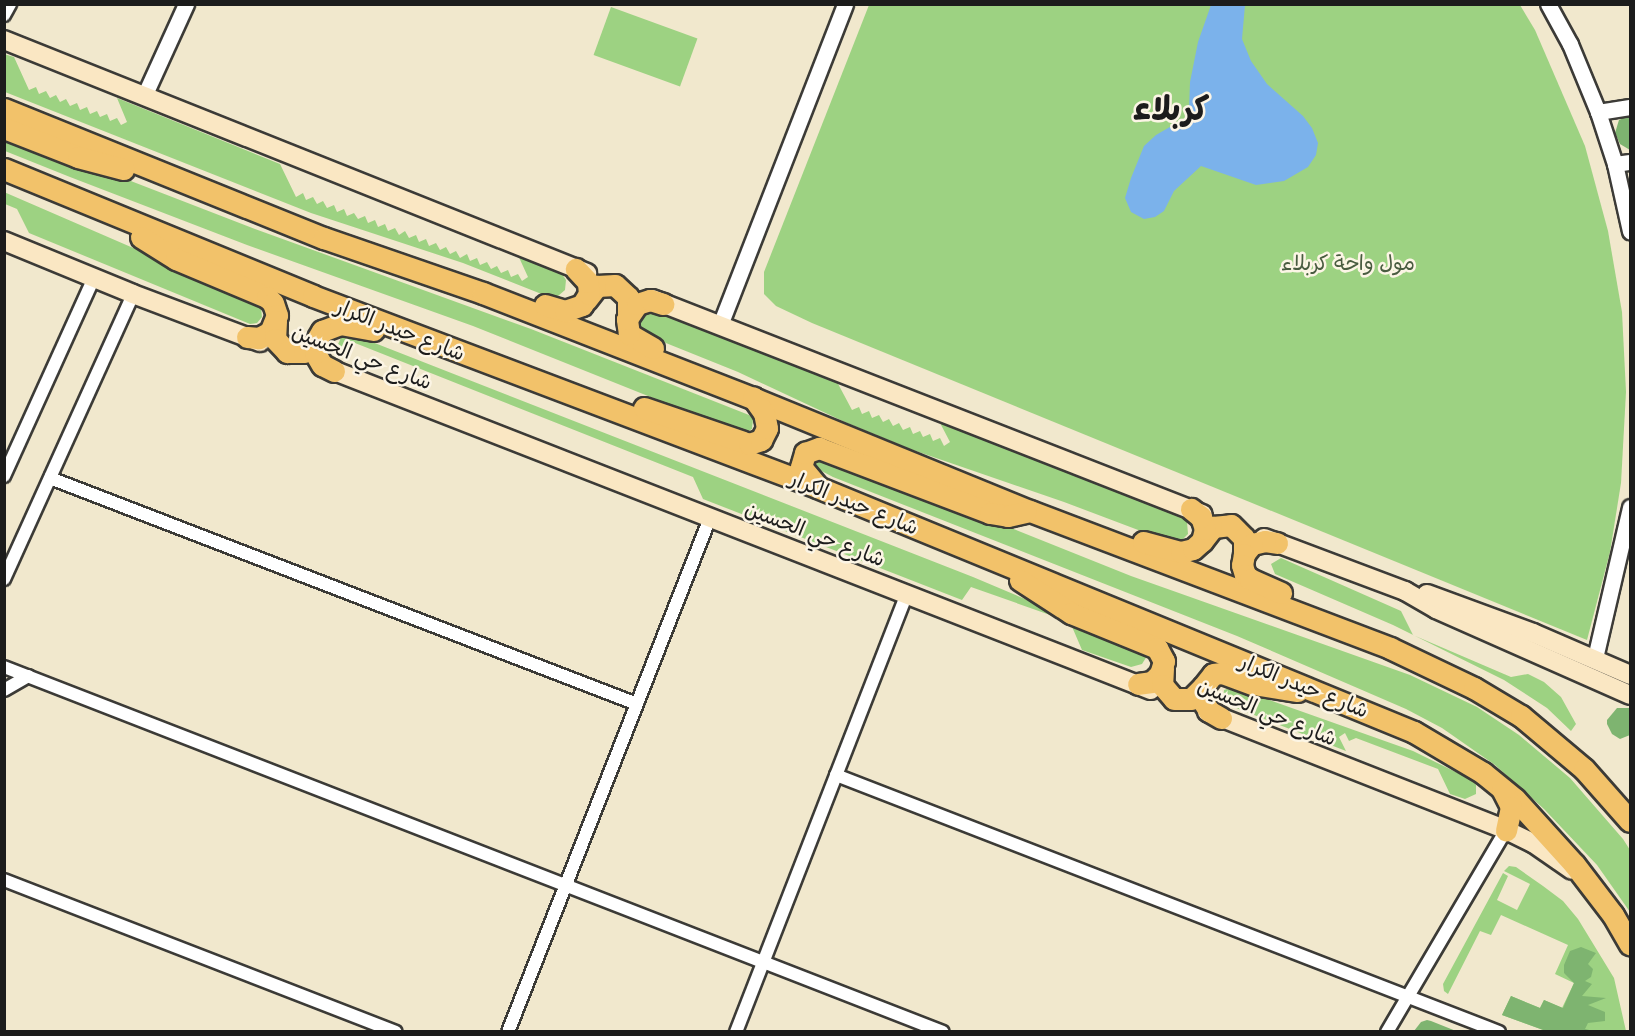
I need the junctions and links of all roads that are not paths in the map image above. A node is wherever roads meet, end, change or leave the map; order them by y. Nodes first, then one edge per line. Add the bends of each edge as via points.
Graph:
1 (10, 4) edge
2 (186, 4) edge
3 (845, 4) edge
4 (1548, 4) edge
5 (4, 15) edge
6 (4, 40) edge
7 (145, 94) junction
8 (1630, 107) edge
9 (4, 109) edge
10 (1598, 112) junction
11 (4, 128) edge
12 (1630, 162) edge
13 (1615, 164) junction
14 (4, 169) edge
15 (151, 169) junction
16 (123, 220) junction
17 (1630, 231) edge
18 (4, 241) edge
19 (576, 269) junction
20 (94, 278) junction
21 (615, 285) junction
22 (483, 293) junction
23 (133, 294) junction
24 (586, 300) junction
25 (663, 303) junction
26 (628, 313) junction
27 (276, 321) junction
28 (720, 325) junction
29 (418, 336) junction
30 (247, 337) junction
31 (316, 341) junction
32 (287, 352) junction
33 (334, 371) junction
34 (556, 388) junction
35 (755, 399) junction
36 (8, 460) edge
37 (4, 476) edge
38 (50, 478) junction
39 (817, 487) junction
40 (1630, 507) edge
41 (1191, 509) junction
42 (1030, 511) junction
43 (710, 518) junction
44 (1231, 525) junction
45 (1102, 539) junction
46 (1202, 541) junction
47 (1277, 543) junction
48 (1244, 554) junction
49 (990, 559) junction
50 (4, 579) edge
51 (1405, 591) junction
52 (907, 594) junction
53 (1390, 648) junction
54 (1595, 658) junction
55 (4, 667) edge
56 (1163, 668) junction
57 (1630, 675) edge
58 (28, 676) junction
59 (1138, 684) junction
60 (1203, 687) junction
61 (4, 690) edge
62 (1326, 694) junction
63 (1630, 695) edge
64 (1174, 699) junction
65 (637, 704) junction
66 (1221, 718) junction
67 (836, 775) junction
68 (1500, 786) junction
69 (1630, 821) edge
70 (1506, 830) junction
71 (4, 880) edge
72 (566, 885) junction
73 (1596, 892) junction
74 (1628, 937) edge
75 (763, 962) junction
76 (1408, 996) junction
77 (394, 1032) edge
78 (508, 1032) edge
79 (736, 1032) edge
80 (943, 1032) edge
81 (1387, 1032) edge
82 (1499, 1032) edge

1 - 5 street
2 - 7 street
3 - 28 street
4 - 10 street via 1570,44
6 - 7 main road
7 - 19 main road
8 - 10 street
9 - 15 highway
10 - 13 street
11 - 15 highway via 102,165
12 - 13 street
13 - 17 street
14 - 16 highway, شارع حيدر الكرار
15 - 22 highway via 324,238
16 - 27 highway via 176,259 267,297 276,309
16 - 29 highway, شارع حيدر الكرار
18 - 20 main road, شارع حي الحسين
19 - 21 main road
19 - 24 highway via 588,282
20 - 23 main road, شارع حي الحسين
20 - 36 street
21 - 24 highway via 597,286
21 - 25 main road
21 - 26 highway via 628,297
22 - 24 highway via 514,294 565,311 577,309
22 - 35 highway
23 - 30 main road, شارع حي الحسين
23 - 38 street
25 - 26 highway via 644,301
25 - 28 main road
26 - 35 highway via 627,329 634,338 728,377
27 - 30 highway via 265,336
27 - 32 highway via 275,339
28 - 41 main road
29 - 31 highway via 340,324 322,331
29 - 34 highway, شارع حيدر الكرار
30 - 32 main road, شارع حي الحسين
31 - 32 highway via 304,352
31 - 33 highway via 318,360
32 - 33 main road, شارع حي الحسين
33 - 43 main road, شارع حي الحسين
34 - 35 highway via 639,406 749,444 761,440 767,428
34 - 39 highway, شارع حيدر الكرار
35 - 42 highway
36 - 37 street
38 - 50 street
38 - 65 street
39 - 42 highway via 801,467 805,453 819,448 990,513 1008,516
39 - 49 highway, شارع حيدر الكرار
40 - 54 street
41 - 44 main road
41 - 46 highway via 1204,522
42 - 45 highway
43 - 52 main road, شارع حي الحسين
43 - 65 street
44 - 46 highway via 1213,526
44 - 47 main road
44 - 48 highway via 1244,538
45 - 46 highway via 1127,538 1180,552 1193,549
45 - 53 highway
47 - 48 highway via 1260,541
47 - 51 main road
48 - 53 highway via 1243,570 1256,583 1354,625
49 - 56 highway via 1071,613 1157,648 1163,655
49 - 62 highway, شارع حيدر الكرار
51 - 54 main road via 1426,593
51 - 63 main road via 1436,609
52 - 59 main road, شارع حي الحسين
52 - 67 street
53 - 69 highway via 1474,688 1521,716 1584,769
54 - 57 main road
55 - 58 street
56 - 59 highway via 1152,682
56 - 64 highway via 1162,686
58 - 61 street
58 - 72 street
59 - 64 main road, شارع حي الحسين
60 - 62 highway via 1213,674 1222,673 1269,687
60 - 64 highway via 1191,699
60 - 66 highway via 1205,707
62 - 68 highway, شارع حيدر الكرار via 1414,732
64 - 66 main road, شارع حي الحسين
65 - 72 street
66 - 70 main road, شارع حي الحسين
67 - 75 street
67 - 76 street
68 - 70 highway via 1511,807
68 - 73 highway, شارع حيدر الكرار
70 - 73 main road, شارع حي الحسين via 1552,856
70 - 76 street
71 - 77 street
72 - 75 street
72 - 78 street
73 - 74 highway, شارع حيدر الكرار
75 - 79 street
75 - 80 street
76 - 81 street
76 - 82 street

